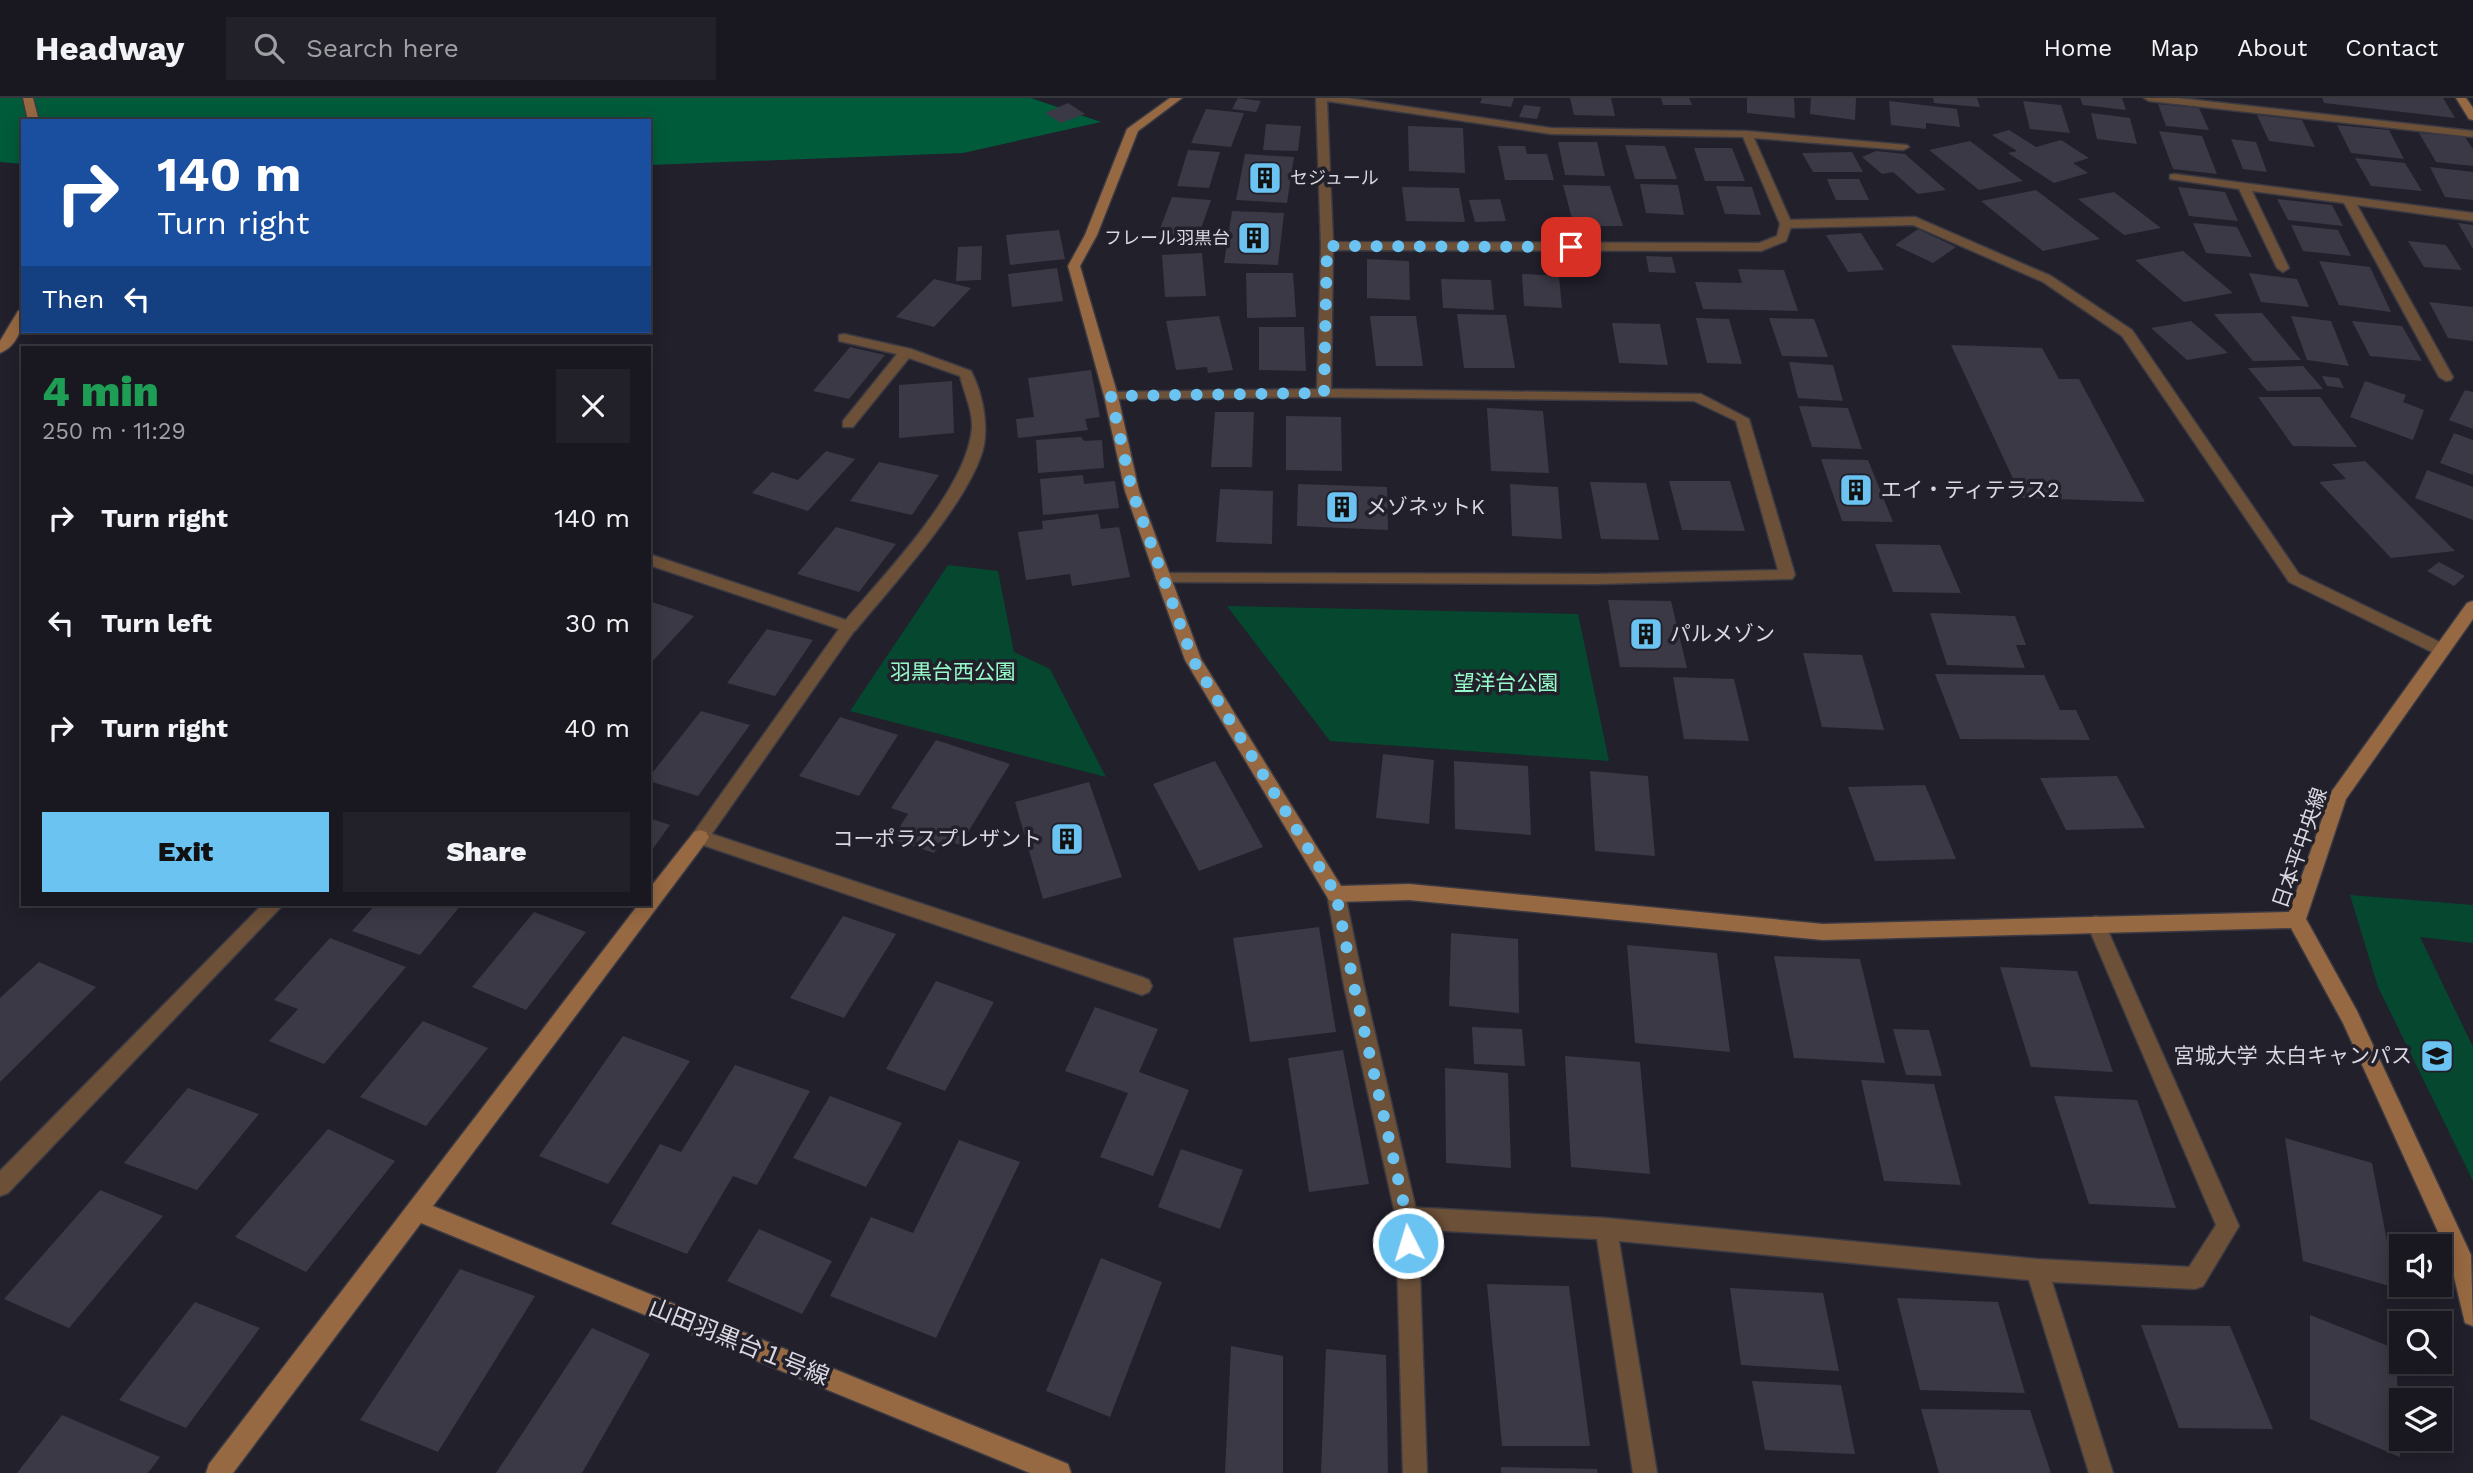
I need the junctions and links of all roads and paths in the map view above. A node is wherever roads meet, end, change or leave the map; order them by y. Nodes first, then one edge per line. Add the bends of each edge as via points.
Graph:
1 (28, 98) edge
2 (1177, 98) edge
3 (1324, 98) edge
4 (2148, 98) edge
5 (2461, 98) edge
6 (2473, 117) edge
7 (33, 119) edge
8 (1747, 134) junction
9 (2473, 134) edge
10 (1903, 147) dead end
11 (2174, 177) dead end
12 (2244, 187) junction
13 (2349, 201) junction
14 (2473, 217) edge
15 (1786, 224) junction
16 (1327, 246) junction
17 (2283, 268) dead end
18 (21, 318) edge
19 (844, 338) dead end
20 (0, 349) edge
21 (906, 352) junction
22 (2446, 377) dead end
23 (1324, 393) junction
24 (1111, 396) junction
25 (848, 424) dead end
26 (651, 560) edge
27 (1163, 578) junction
28 (2473, 607) edge
29 (849, 627) junction
30 (2442, 650) junction
31 (699, 837) junction
32 (1336, 894) junction
33 (651, 901) edge
34 (273, 906) edge
35 (648, 906) edge
36 (2296, 920) junction
37 (2095, 924) junction
38 (1142, 986) dead end
39 (0, 1186) edge
40 (419, 1211) junction
41 (1407, 1218) junction
42 (1606, 1229) junction
43 (2037, 1270) junction
44 (2473, 1315) edge
45 (218, 1473) edge
46 (1059, 1473) edge
47 (1415, 1473) edge
48 (1645, 1473) edge
49 (2101, 1473) edge

1 - 7 street
2 - 24 street via 1133,129 1074,266
3 - 8 street via 1551,131
3 - 16 street
4 - 9 street
5 - 6 street
8 - 10 street
8 - 15 street
11 - 12 street
12 - 13 street
12 - 17 street
13 - 14 street
13 - 22 street
15 - 16 street via 1782,238 1761,247
15 - 30 street via 1915,221 2046,279 2127,333 2294,578
16 - 23 street
18 - 20 street
19 - 21 street
21 - 25 street
21 - 29 street via 966,374 980,427 976,453 956,491
23 - 24 street
23 - 27 street via 1696,397 1742,419 1787,575
24 - 27 street via 1132,491
26 - 29 street
27 - 32 street via 1193,660
28 - 30 street, 日本平中央線
29 - 31 street
30 - 36 street, 日本平中央線 via 2338,796
31 - 33 street
31 - 38 street
32 - 37 street via 1409,892 1823,932
32 - 41 street
34 - 39 street
35 - 40 street
36 - 37 street
36 - 44 street, 日本平中央線 via 2350,1017 2460,1255
37 - 43 street via 2228,1226 2195,1278
40 - 45 street
40 - 46 street, 山田羽黒台１号線
41 - 42 street
41 - 47 street
42 - 43 street
42 - 48 street
43 - 49 street

